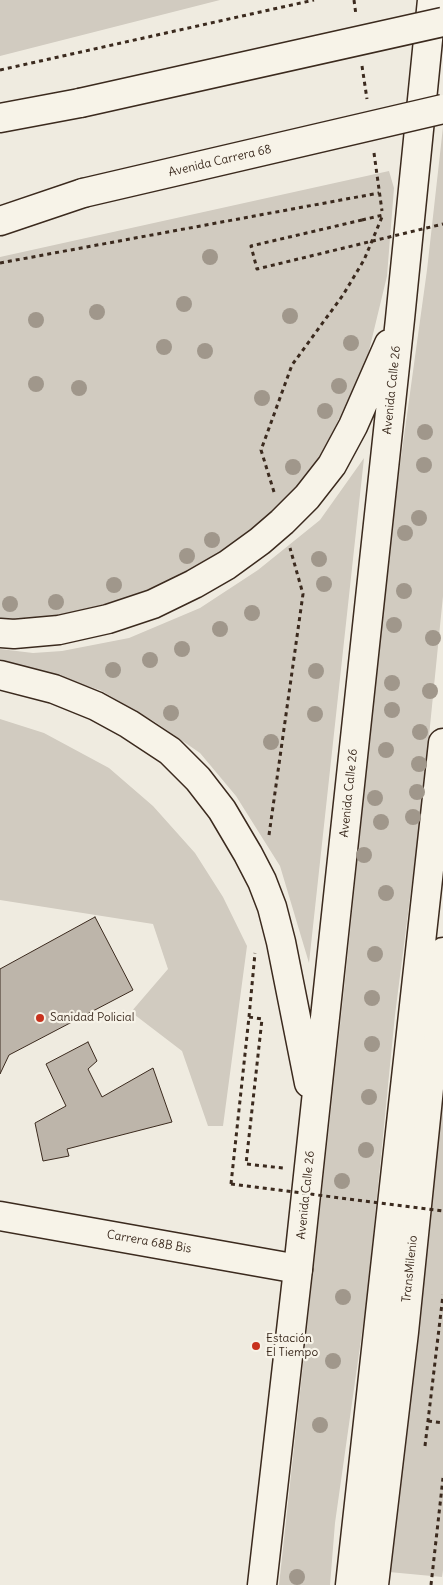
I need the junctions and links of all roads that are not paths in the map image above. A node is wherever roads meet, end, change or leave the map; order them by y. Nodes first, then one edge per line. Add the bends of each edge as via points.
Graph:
1 (432, 0) edge
2 (443, 22) edge
3 (443, 109) edge
4 (0, 118) edge
5 (0, 221) edge
6 (400, 319) junction
7 (0, 634) edge
8 (0, 675) edge
9 (443, 743) edge
10 (443, 952) edge
11 (314, 1110) junction
12 (0, 1216) edge
13 (298, 1269) junction
14 (262, 1585) edge
15 (350, 1585) edge
16 (374, 1585) edge

1 - 6 main road, Avenida Calle 26
2 - 4 main road, bridge
3 - 5 main road, Avenida Carrera 68, bridge via 83,193
6 - 7 main road via 353,426 332,465 307,497 260,541 227,565 152,604 108,619 59,630
6 - 11 main road, Avenida Calle 26
8 - 11 main road via 54,689 129,724 170,751 222,810 262,881 272,907
9 - 15 main road
10 - 16 main road, TransMilenio
11 - 13 main road, Avenida Calle 26
12 - 13 main road, Carrera 68B Bis
13 - 14 main road, Avenida Calle 26

